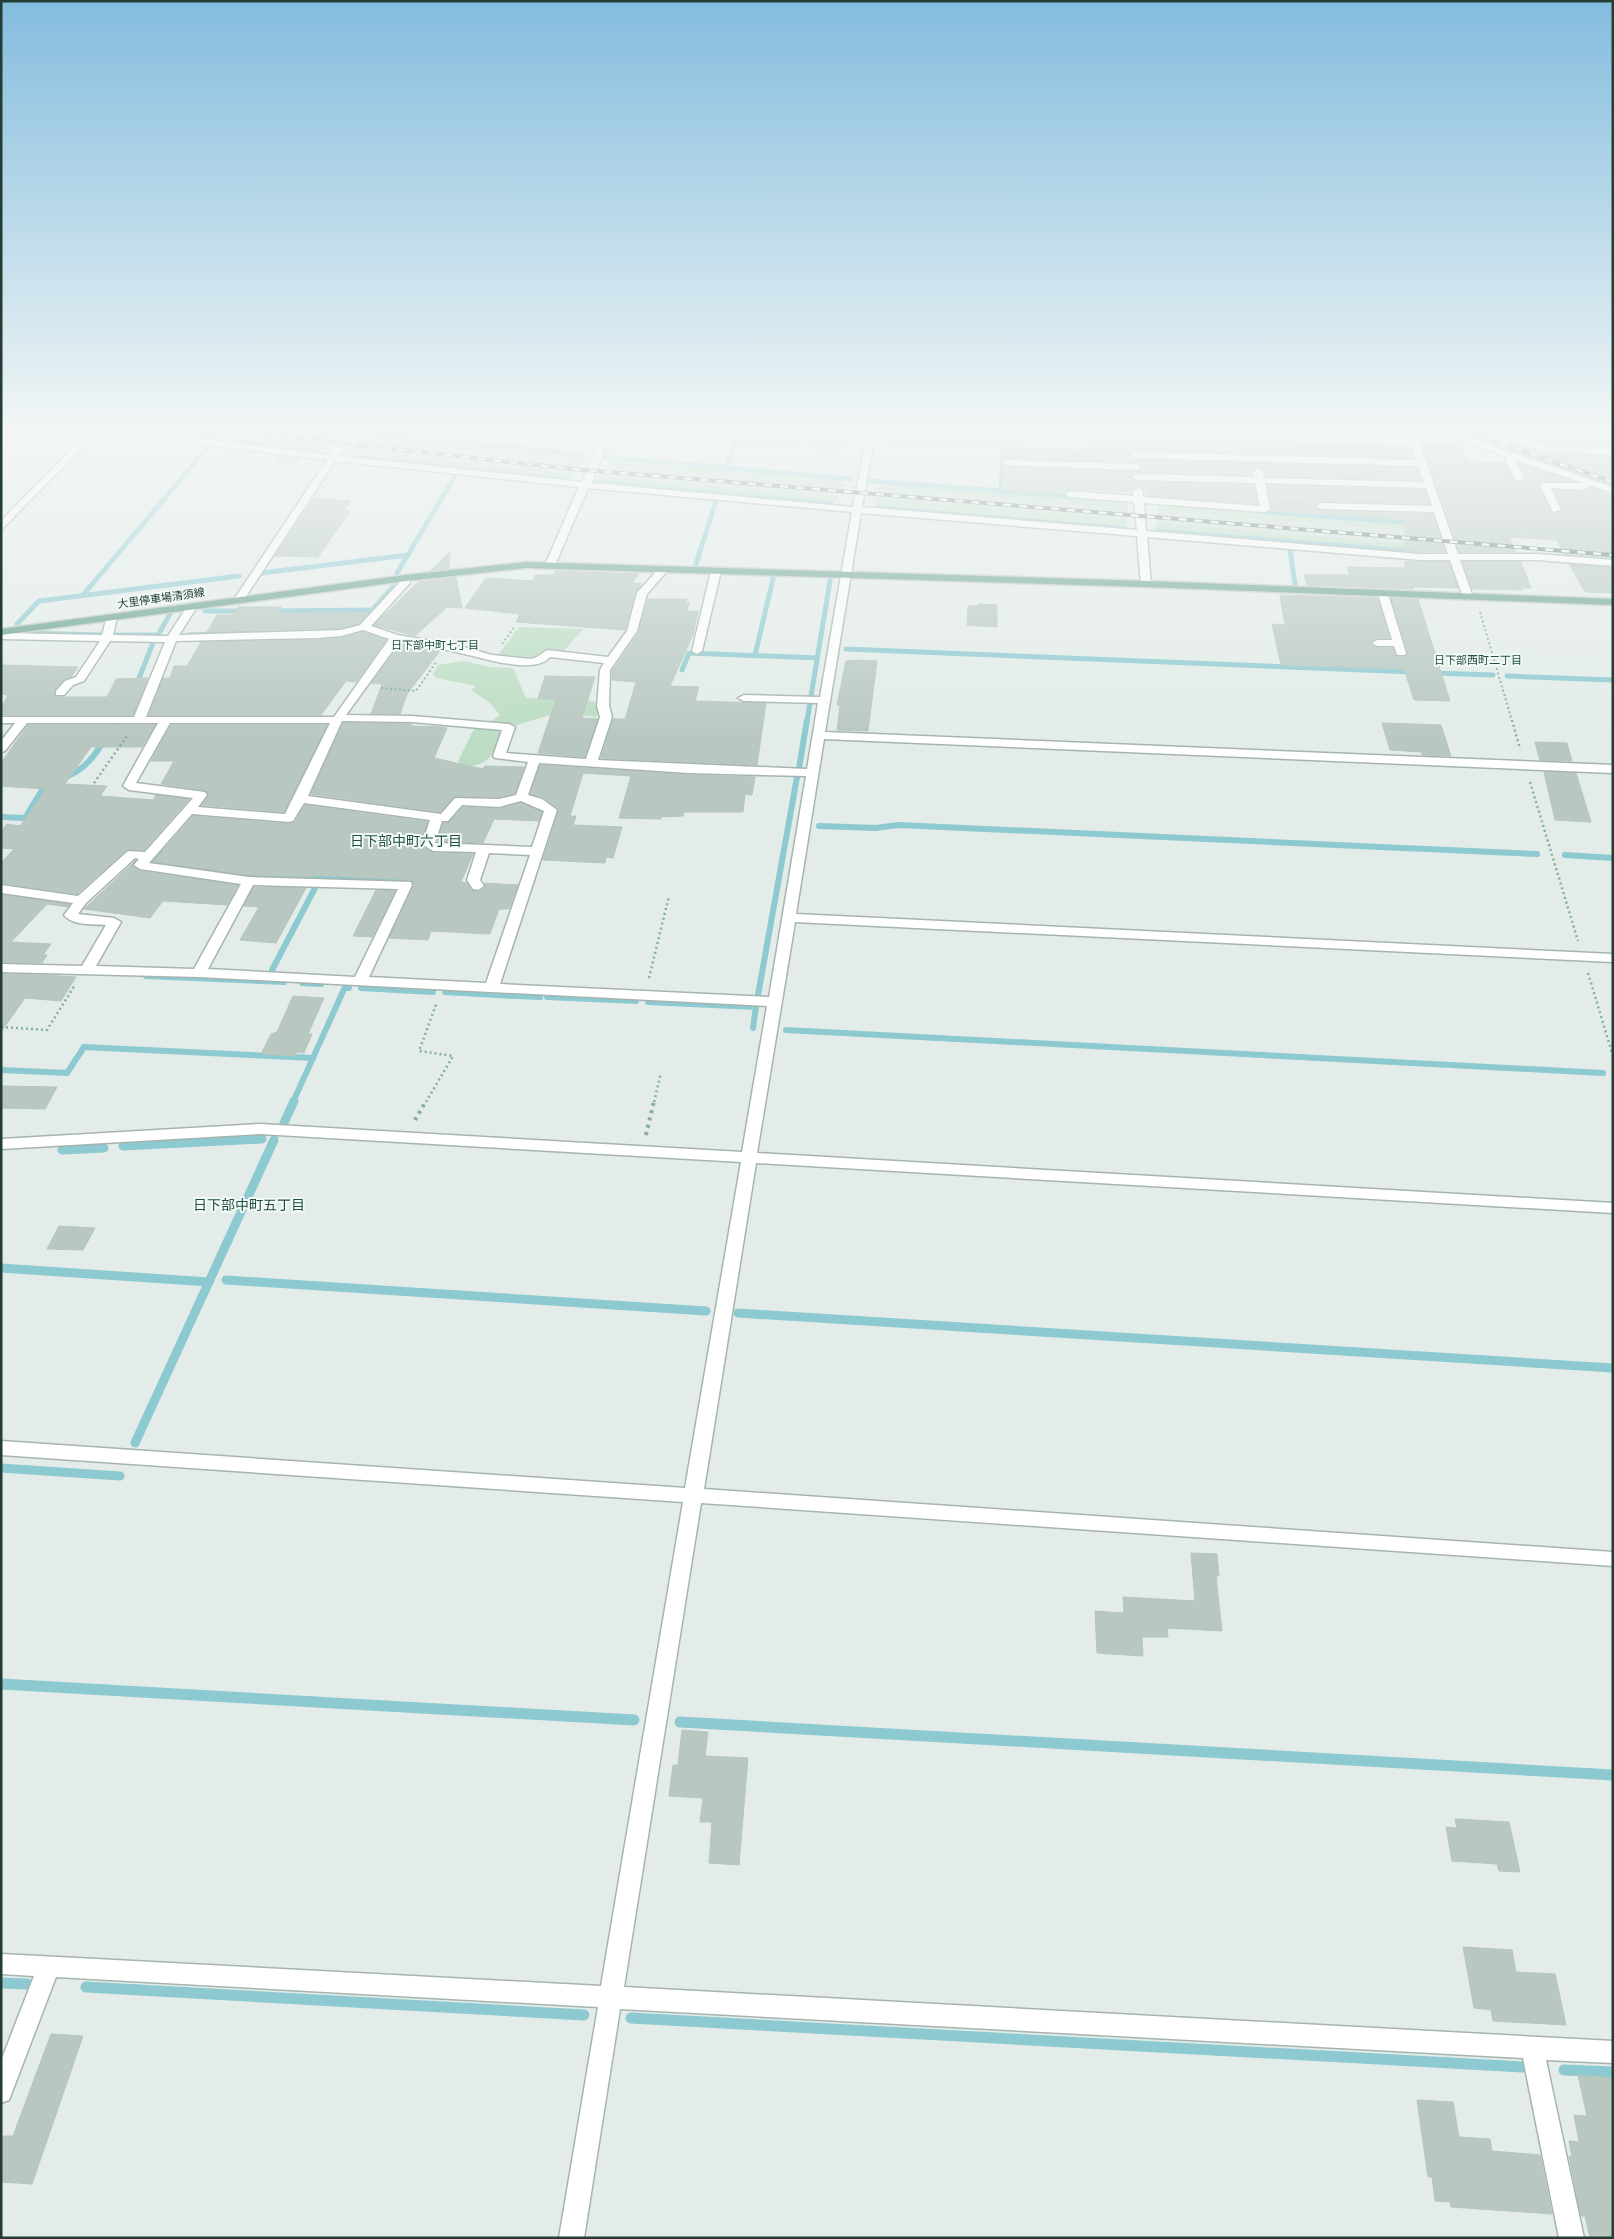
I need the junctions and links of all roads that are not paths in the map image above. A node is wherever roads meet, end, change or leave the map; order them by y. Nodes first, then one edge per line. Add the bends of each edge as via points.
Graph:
1 (283, 532) edge
2 (564, 532) edge
3 (854, 532) edge
4 (1124, 532) edge
5 (1446, 532) edge
6 (1142, 534) junction
7 (1454, 557) junction
8 (1613, 563) edge
9 (550, 565) junction
10 (664, 569) junction
11 (716, 571) junction
12 (845, 576) junction
13 (406, 578) junction
14 (1146, 584) junction
15 (1383, 594) junction
16 (1472, 597) junction
17 (238, 601) junction
18 (1613, 602) edge
19 (192, 607) junction
20 (112, 617) junction
21 (364, 627) junction
22 (1, 632) edge
23 (1, 636) edge
24 (107, 638) junction
25 (396, 638) junction
26 (172, 639) junction
27 (1377, 643) dead end
28 (697, 651) dead end
29 (611, 661) junction
30 (60, 693) dead end
31 (744, 698) dead end
32 (824, 700) junction
33 (139, 719) junction
34 (338, 719) junction
35 (1, 720) edge
36 (166, 720) junction
37 (23, 721) junction
38 (818, 734) junction
39 (1, 749) edge
40 (535, 759) junction
41 (591, 762) junction
42 (1613, 769) edge
43 (812, 774) junction
44 (520, 797) junction
45 (303, 798) junction
46 (189, 810) junction
47 (437, 817) junction
48 (484, 849) junction
49 (537, 851) junction
50 (148, 856) junction
51 (249, 881) junction
52 (478, 886) dead end
53 (1, 889) edge
54 (81, 900) junction
55 (789, 918) junction
56 (1613, 958) edge
57 (1, 968) edge
58 (86, 970) junction
59 (198, 973) junction
60 (360, 981) junction
61 (492, 988) junction
62 (775, 1002) junction
63 (1, 1144) edge
64 (749, 1157) junction
65 (1613, 1208) edge
66 (1, 1448) edge
67 (694, 1494) junction
68 (1613, 1559) edge
69 (1, 1964) edge
70 (49, 1966) junction
71 (611, 1997) junction
72 (1532, 2048) junction
73 (1613, 2052) edge
74 (1, 2092) edge
75 (571, 2238) edge
76 (1572, 2238) edge

1 - 17 street
2 - 9 street
3 - 12 street
4 - 6 street
5 - 7 street
6 - 7 street
6 - 14 street
7 - 8 street via 1538,557
7 - 16 street
9 - 10 main road, 大里停車場清須線
9 - 13 main road, 大里停車場清須線 via 500,567
10 - 11 main road, 大里停車場清須線
10 - 29 street via 642,593 632,631
11 - 12 main road, 大里停車場清須線
11 - 28 street
12 - 14 main road, 大里停車場清須線
12 - 32 street
13 - 17 main road, 大里停車場清須線
13 - 21 street
14 - 15 main road, 大里停車場清須線
15 - 16 main road, 大里停車場清須線
15 - 27 street via 1400,648
16 - 18 main road, 大里停車場清須線
17 - 19 main road, 大里停車場清須線
19 - 20 main road, 大里停車場清須線
19 - 26 street
20 - 22 main road, 大里停車場清須線
20 - 24 street
21 - 25 street
21 - 26 street via 319,635
23 - 24 street
24 - 26 street
24 - 30 street via 80,679 69,683
25 - 29 street via 491,658 531,662 541,660 547,653
25 - 34 street via 358,686
26 - 33 street
29 - 41 street via 603,681 606,717
31 - 32 street
32 - 38 street
33 - 36 street
33 - 37 street
34 - 36 street
34 - 40 street via 412,719 509,728 498,756
34 - 45 street
35 - 37 street
36 - 46 street via 129,786 201,795
37 - 39 street
38 - 42 street
38 - 43 street
40 - 41 street
40 - 44 street
41 - 43 street
43 - 55 street
44 - 47 street via 499,803 459,801 444,818
44 - 49 street via 551,810
45 - 46 street via 289,818
45 - 47 street
46 - 50 street
47 - 48 street via 428,844 433,847
48 - 49 street
48 - 52 street via 473,880
49 - 61 street
50 - 51 street via 140,865
50 - 54 street via 132,854
51 - 59 street
51 - 60 street via 406,885
53 - 54 street
54 - 58 street via 71,915 114,922
55 - 56 street
55 - 62 street
57 - 58 street
58 - 59 street
59 - 60 street
60 - 61 street
61 - 62 street
62 - 64 street
63 - 64 street via 260,1129
64 - 65 street
64 - 67 street
66 - 67 street
67 - 68 street
67 - 71 street
69 - 70 street
70 - 71 street
70 - 74 street
71 - 72 street
71 - 75 street
72 - 73 street
72 - 76 street

